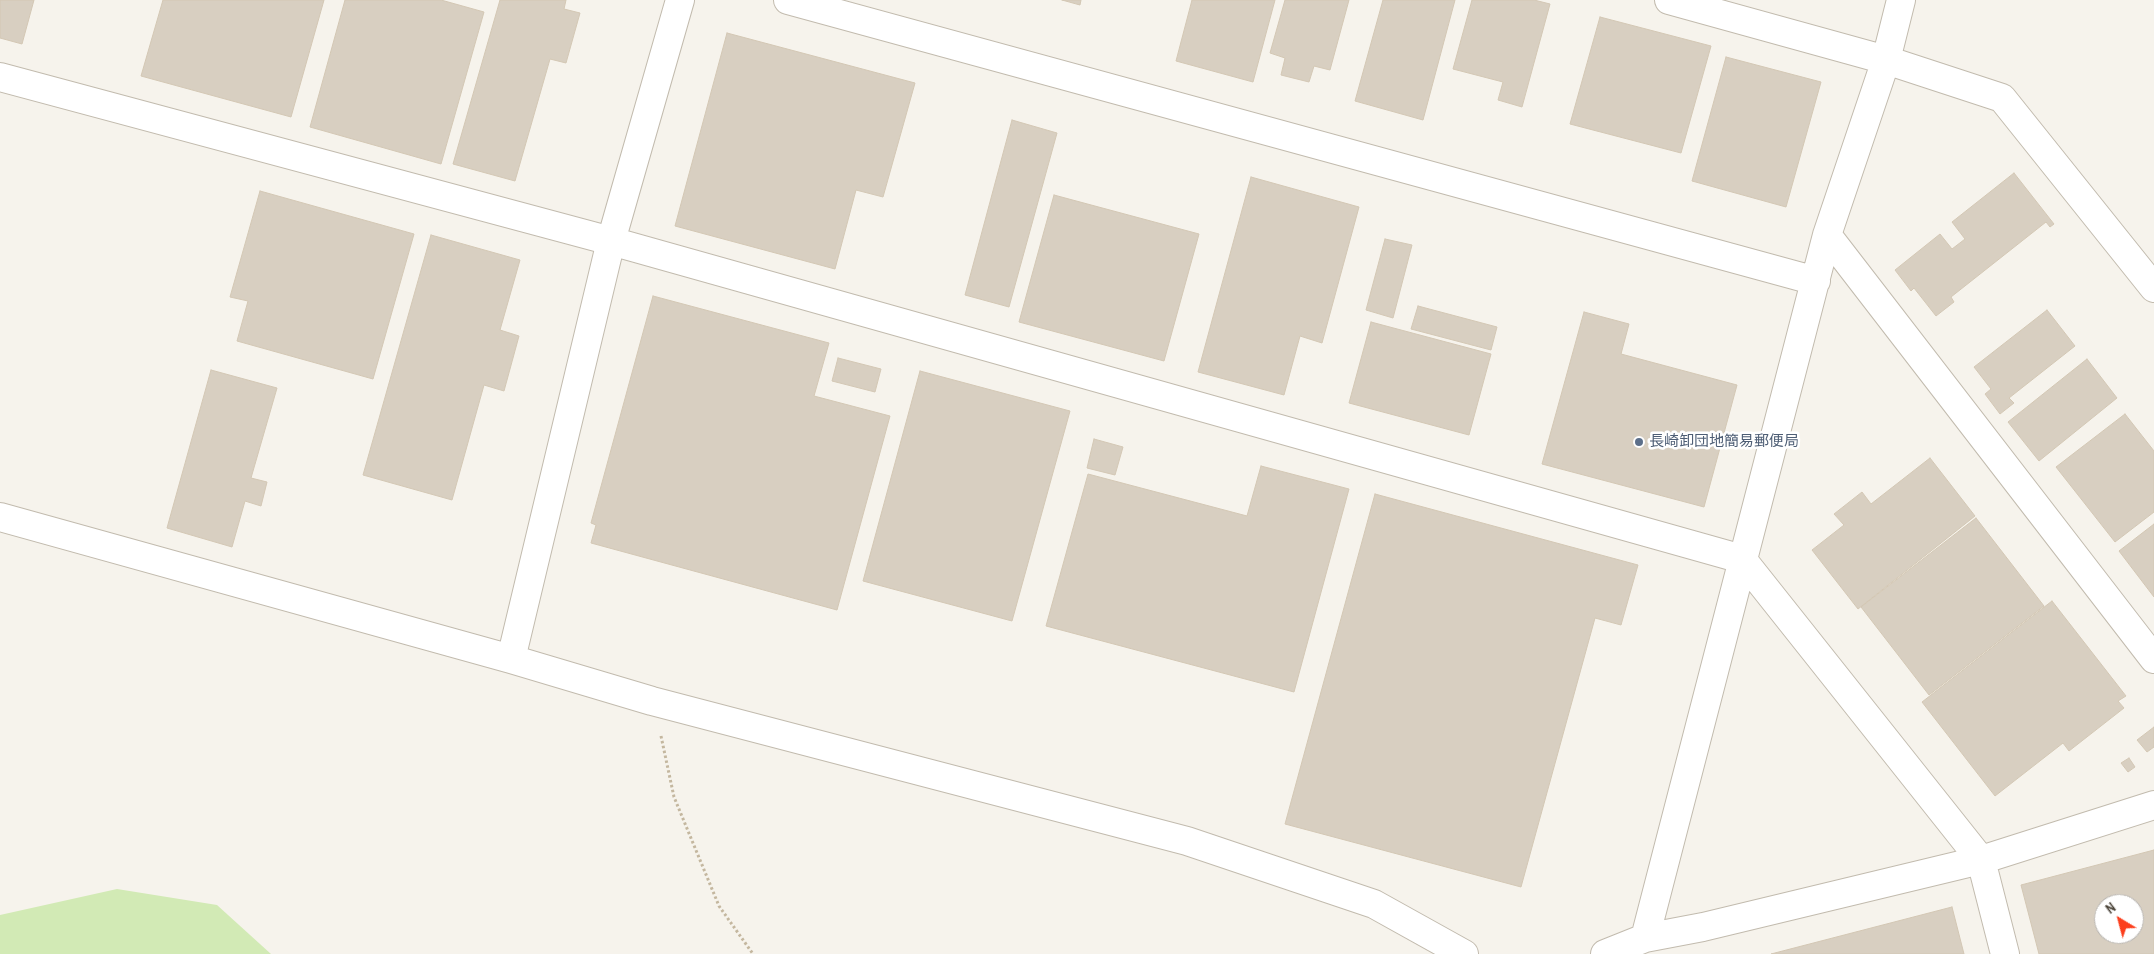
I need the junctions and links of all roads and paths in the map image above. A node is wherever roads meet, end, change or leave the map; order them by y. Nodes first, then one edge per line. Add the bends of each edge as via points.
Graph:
1 (680, 0) edge
2 (788, 0) edge
3 (1669, 0) edge
4 (1901, 0) edge
5 (1886, 60) junction
6 (0, 77) edge
7 (1827, 235) junction
8 (611, 241) junction
9 (1816, 280) junction
10 (2154, 288) edge
11 (0, 517) edge
12 (1742, 559) junction
13 (511, 658) junction
14 (2154, 659) edge
15 (663, 746) dead end
16 (2154, 805) edge
17 (1981, 860) junction
18 (1645, 938) junction
19 (753, 954) edge
20 (1464, 954) edge
21 (1605, 954) edge
22 (2005, 954) edge

1 - 8 street
2 - 9 street
3 - 5 street
4 - 5 street
5 - 7 street
5 - 10 street via 2002,98
6 - 8 street
7 - 9 street
7 - 14 street
8 - 12 street
8 - 13 street
9 - 12 street
11 - 13 street
12 - 17 street
12 - 18 street
13 - 20 street via 652,702 1187,841 1374,904
15 - 19 path via 674,797 715,897
16 - 17 street
17 - 18 street
17 - 22 street
18 - 21 street

